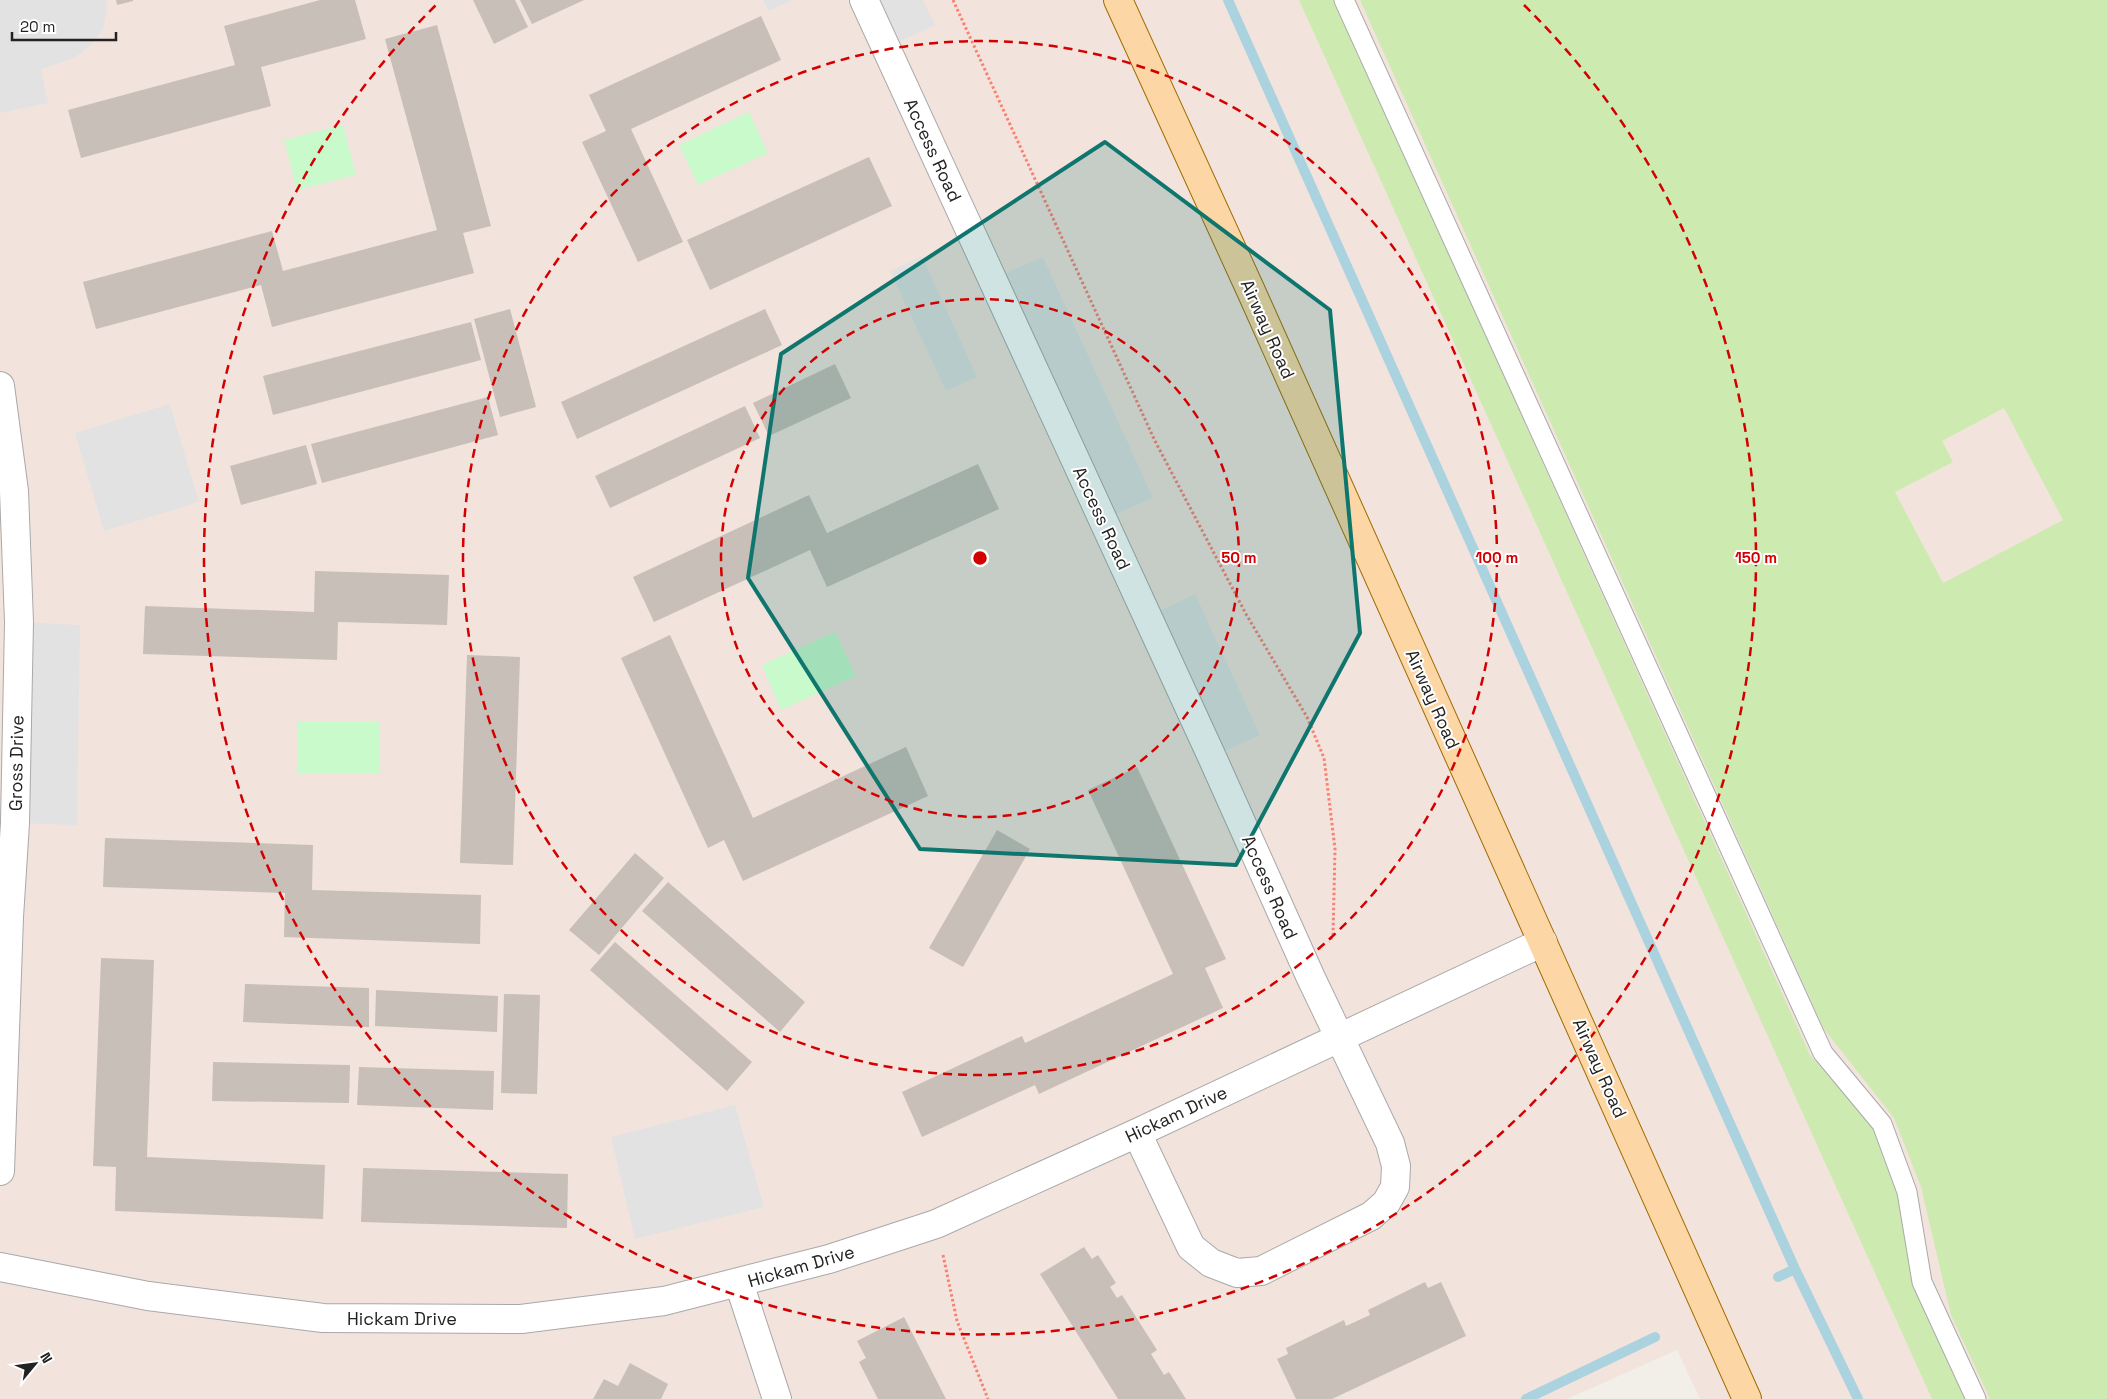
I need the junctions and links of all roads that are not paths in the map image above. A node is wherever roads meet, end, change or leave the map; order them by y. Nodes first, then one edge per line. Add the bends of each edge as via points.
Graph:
1 (864, 0) edge
2 (1118, 0) edge
3 (1344, 0) edge
4 (0, 386) edge
5 (1543, 942) junction
6 (3, 984) edge
7 (1338, 1036) junction
8 (1137, 1133) junction
9 (0, 1171) edge
10 (0, 1267) edge
11 (739, 1283) junction
12 (778, 1399) edge
13 (1747, 1399) edge
14 (1976, 1399) edge

1 - 7 street, Access Road
2 - 5 main road, Airway Road
3 - 14 lane via 1823,1053 1882,1124 1908,1192 1922,1282
4 - 6 street, Gross Drive via 14,491 19,622 15,823
5 - 7 street, Hickam Drive
5 - 13 main road, Airway Road
6 - 9 street, Gross Drive
7 - 8 street, Hickam Drive
7 - 8 street, Access Road via 1390,1143 1396,1166 1395,1187 1386,1203 1371,1216 1261,1271 1236,1273 1211,1263 1191,1247
8 - 11 street, Hickam Drive via 936,1224 828,1260
10 - 11 street, Hickam Drive via 148,1296 323,1318 521,1319 664,1301
11 - 12 street

